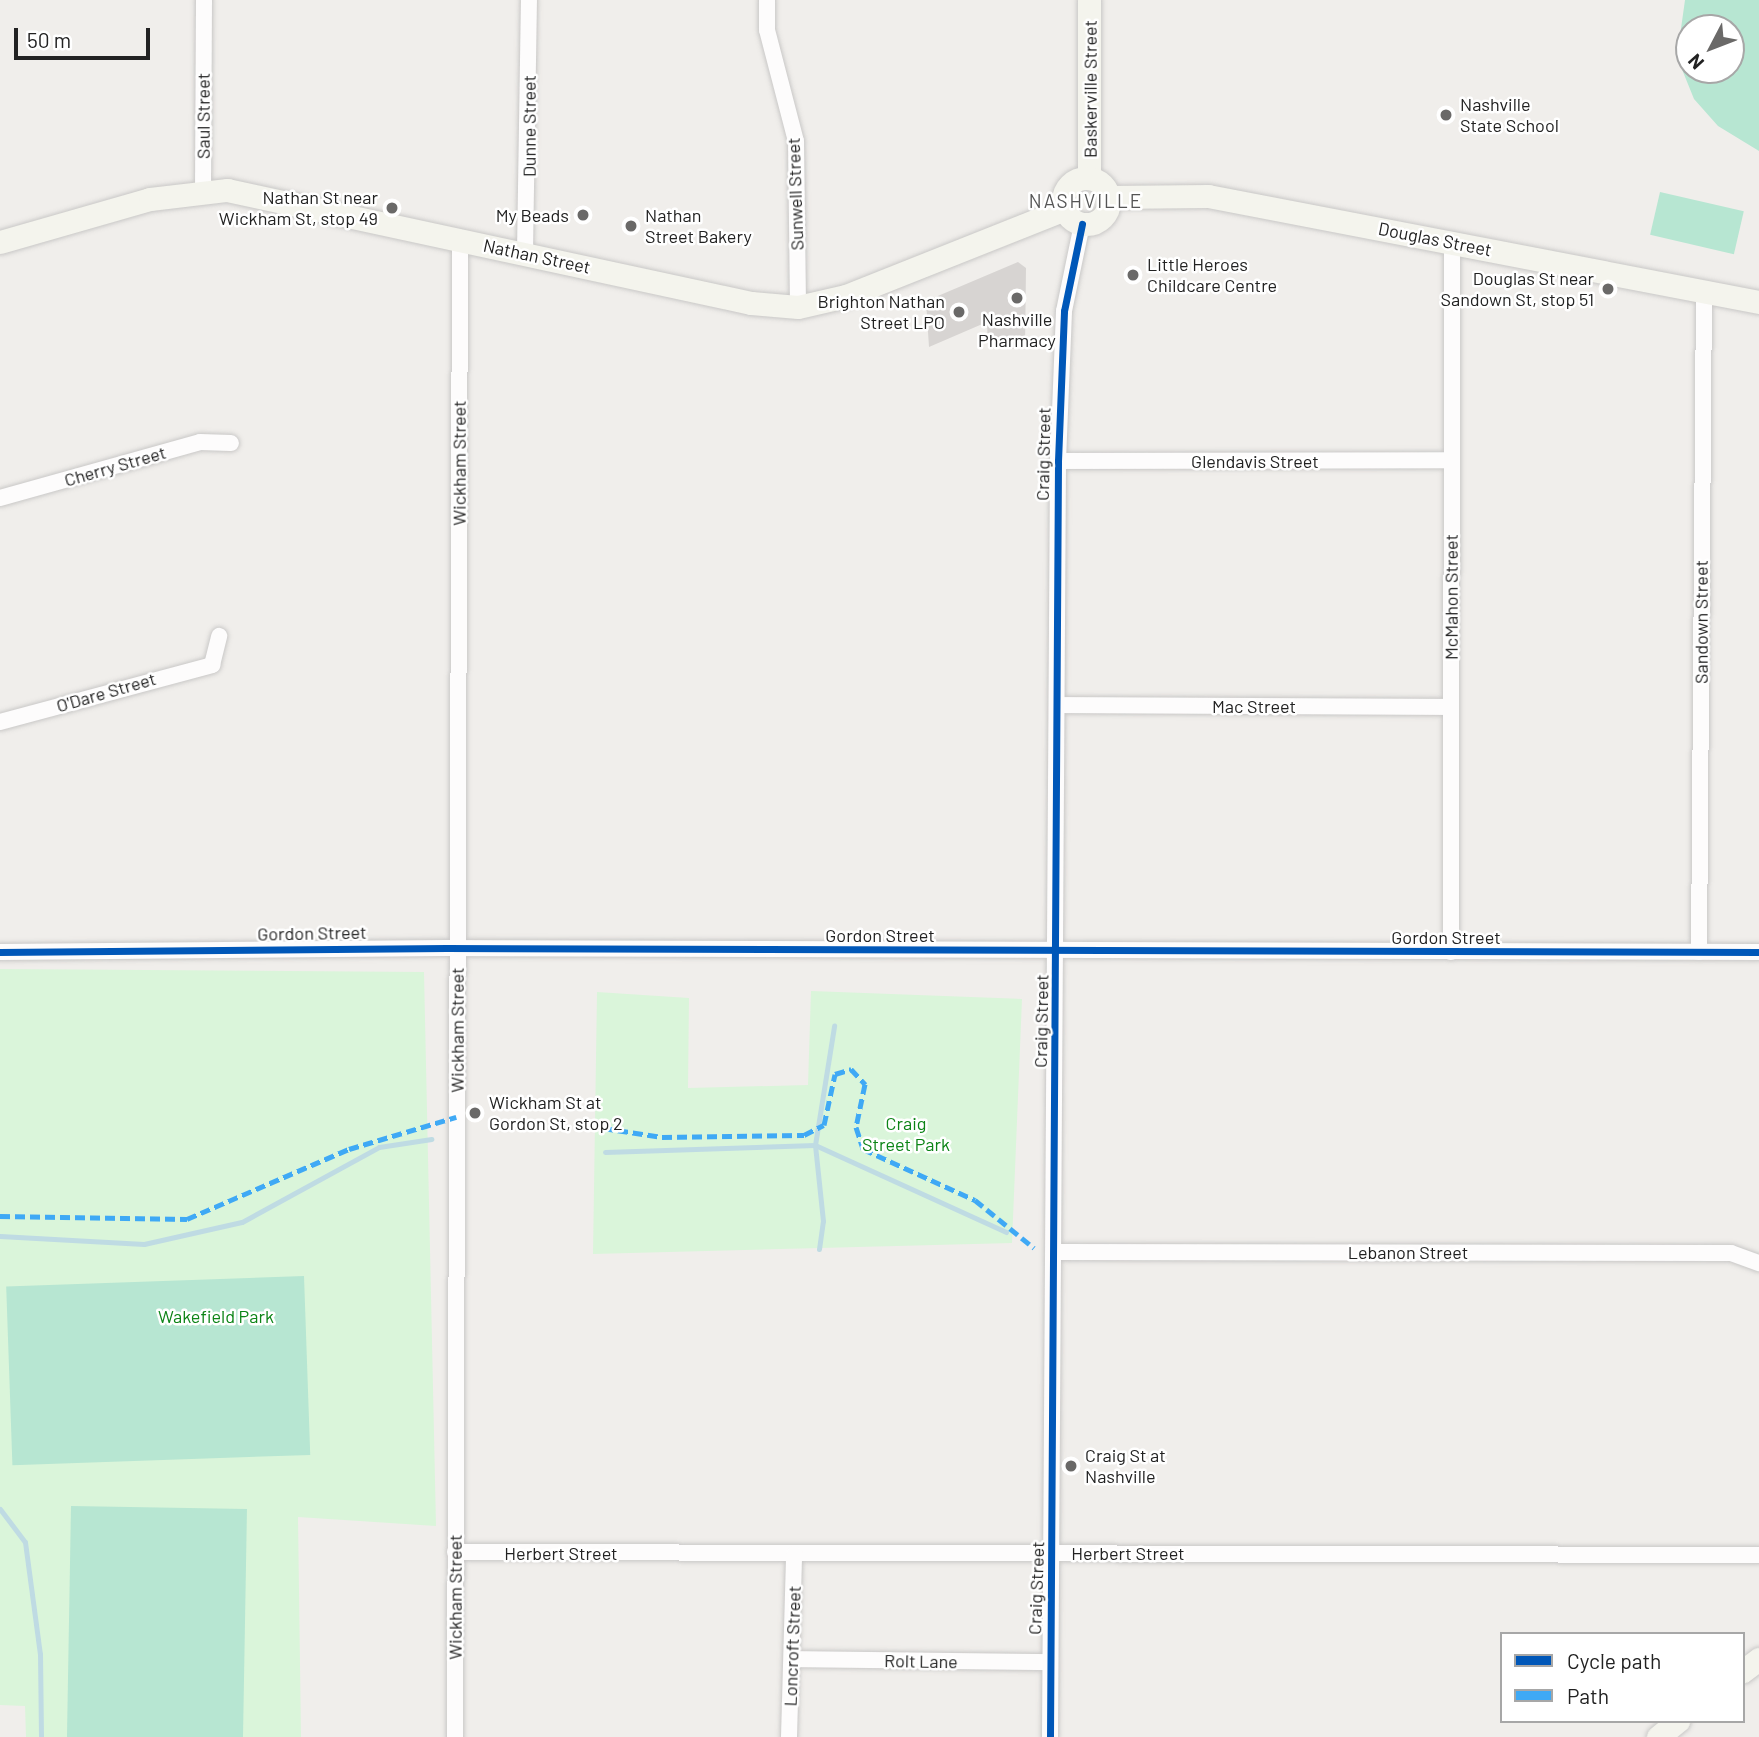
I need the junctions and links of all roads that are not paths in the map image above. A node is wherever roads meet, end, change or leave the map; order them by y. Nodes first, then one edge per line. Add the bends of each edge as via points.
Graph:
1 (204, 0) edge
2 (528, 0) edge
3 (767, 0) edge
4 (1089, 0) edge
5 (1089, 178) junction
6 (203, 190) junction
7 (1109, 197) junction
8 (1065, 209) junction
9 (1082, 224) junction
10 (460, 239) junction
11 (0, 242) edge
12 (1452, 242) junction
13 (525, 253) junction
14 (1704, 293) junction
15 (1759, 302) edge
16 (798, 307) junction
17 (231, 443) dead end
18 (1452, 460) junction
19 (1058, 461) junction
20 (0, 498) edge
21 (219, 636) dead end
22 (1058, 705) junction
23 (1451, 707) junction
24 (0, 722) edge
25 (457, 948) junction
26 (1057, 951) junction
27 (0, 952) edge
28 (1699, 952) junction
29 (1759, 952) edge
30 (1451, 953) junction
31 (1054, 1252) junction
32 (1759, 1262) edge
33 (455, 1552) junction
34 (794, 1554) junction
35 (1053, 1554) junction
36 (1759, 1555) edge
37 (793, 1659) junction
38 (1049, 1662) junction
39 (1676, 1723) edge
40 (455, 1737) edge
41 (789, 1737) edge
42 (1050, 1737) edge
43 (1658, 1737) edge

1 - 6 street, Saul Street
2 - 13 street, Dunne Street
3 - 16 street, Sunwell Street via 767,30 796,141
4 - 5 street, Baskerville Street
5 - 7 street via 1102,184
5 - 8 street via 1068,187
6 - 10 street, Nathan Street via 255,194
6 - 11 street, Nathan Street via 150,199
7 - 9 street via 1103,218
7 - 12 street, Douglas Street via 1208,197
8 - 9 street
8 - 16 street, Nathan Street via 846,296
9 - 19 street, Craig Street via 1065,311
10 - 13 street, Nathan Street
10 - 25 street, Wickham Street
12 - 14 street, Douglas Street
12 - 18 street, McMahon Street
13 - 16 street, Nathan Street via 751,303
14 - 15 street, Douglas Street
14 - 28 street, Sandown Street
17 - 20 street, Cherry Street via 200,442
18 - 19 street, Glendavis Street
18 - 23 street, McMahon Street
19 - 22 street, Craig Street
21 - 24 street, O'Dare Street via 212,665
22 - 23 street, Mac Street
22 - 26 street, Craig Street
23 - 30 street, McMahon Street
25 - 26 street, Gordon Street
25 - 27 street, Gordon Street
25 - 33 street, Wickham Street
26 - 30 street, Gordon Street
26 - 31 street, Craig Street
28 - 29 street, Gordon Street
28 - 30 street, Gordon Street
31 - 32 street, Lebanon Street via 1731,1253
31 - 35 street, Craig Street
33 - 34 street, Herbert Street
33 - 40 street, Wickham Street
34 - 35 street, Herbert Street
34 - 37 street, Loncroft Street
35 - 36 street, Herbert Street
35 - 38 street, Craig Street
37 - 38 street, Rolt Lane
37 - 41 street, Loncroft Street
38 - 42 street, Craig Street
39 - 43 street

